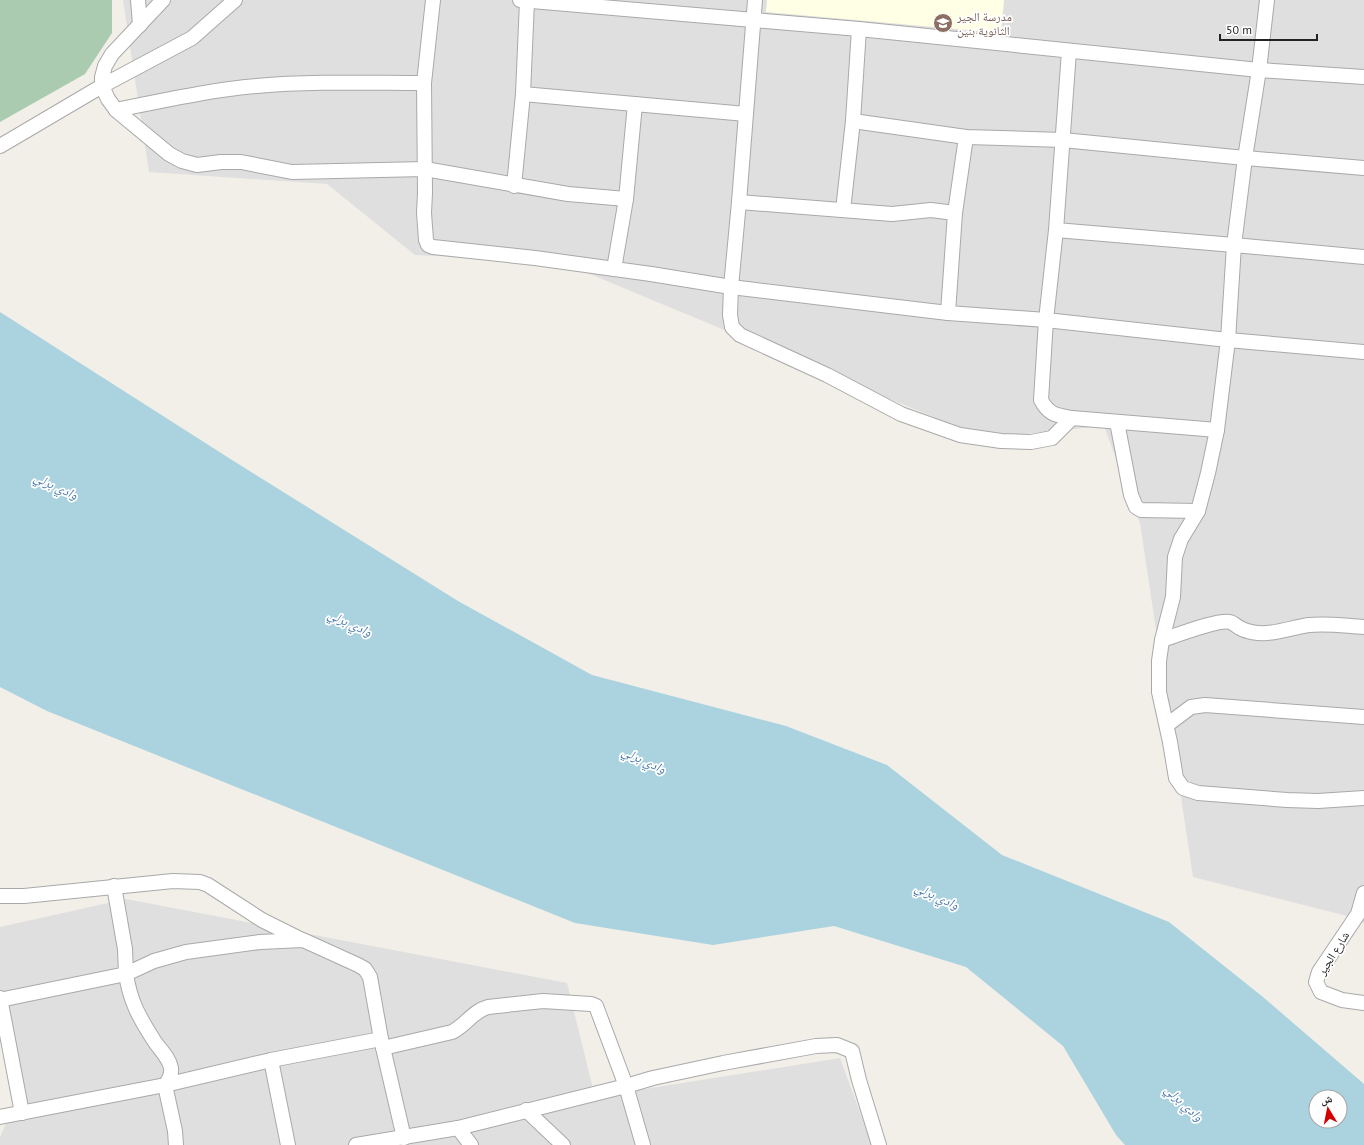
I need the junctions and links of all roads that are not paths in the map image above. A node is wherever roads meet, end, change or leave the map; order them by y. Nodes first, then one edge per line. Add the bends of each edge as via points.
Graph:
1 (138, 0) edge
2 (164, 0) edge
3 (235, 0) edge
4 (433, 0) edge
5 (523, 0) edge
6 (755, 0) edge
7 (1266, 0) edge
8 (568, 2) edge
9 (754, 19) junction
10 (140, 24) junction
11 (859, 29) junction
12 (1069, 51) junction
13 (1259, 70) junction
14 (1364, 77) edge
15 (424, 82) junction
16 (102, 86) junction
17 (523, 94) junction
18 (635, 104) junction
19 (116, 110) junction
20 (746, 114) junction
21 (853, 121) junction
22 (966, 137) junction
23 (1063, 140) junction
24 (0, 146) edge
25 (1245, 158) junction
26 (1364, 168) edge
27 (425, 169) junction
28 (514, 186) junction
29 (626, 199) junction
30 (740, 202) junction
31 (843, 210) junction
32 (955, 213) junction
33 (1056, 230) junction
34 (1234, 245) junction
35 (1364, 257) edge
36 (614, 268) junction
37 (731, 287) junction
38 (948, 313) junction
39 (1046, 320) junction
40 (1228, 340) junction
41 (1364, 352) edge
42 (1072, 418) junction
43 (1118, 422) junction
44 (1217, 430) junction
45 (1198, 511) junction
46 (1364, 627) edge
47 (1162, 640) junction
48 (1364, 717) edge
49 (1167, 725) junction
50 (1364, 798) edge
51 (114, 886) junction
52 (1364, 893) edge
53 (0, 896) edge
54 (303, 940) junction
55 (126, 974) junction
56 (0, 999) edge
57 (1364, 1003) edge
58 (382, 1043) junction
59 (271, 1060) junction
60 (165, 1085) junction
61 (626, 1086) junction
62 (526, 1110) junction
63 (22, 1112) junction
64 (0, 1117) edge
65 (458, 1128) junction
66 (404, 1138) junction
67 (642, 1144) edge
68 (176, 1145) edge
69 (288, 1145) edge
70 (356, 1145) edge
71 (471, 1145) edge
72 (563, 1145) edge
73 (879, 1145) edge

1 - 10 street
2 - 10 street
3 - 16 street via 192,38
4 - 15 street
5 - 8 street
5 - 17 street
6 - 9 street
7 - 13 street
8 - 9 street
9 - 11 street
9 - 20 street
10 - 16 street via 112,54 105,66
11 - 12 street
11 - 21 street
12 - 13 street
12 - 23 street
13 - 14 street
13 - 25 street
15 - 19 street via 256,86 202,93
15 - 27 street
16 - 19 street
16 - 24 street
17 - 18 street
17 - 28 street
18 - 20 street
18 - 29 street
19 - 27 street via 169,154 197,165 241,162 292,172
20 - 30 street
21 - 22 street
21 - 31 street
22 - 23 street
22 - 32 street
23 - 25 street
23 - 33 street
25 - 26 street
25 - 34 street
27 - 28 street
27 - 36 street via 424,213 428,245
28 - 29 street
29 - 36 street
30 - 31 street
30 - 37 street
31 - 32 street via 892,214 931,210
32 - 38 street
33 - 34 street
33 - 39 street
34 - 35 street
34 - 40 street
36 - 37 street
37 - 38 street
37 - 42 street via 732,326 740,335 901,414 960,435 1031,442 1052,438
38 - 39 street
39 - 40 street
39 - 42 street via 1040,400 1046,409 1055,415
40 - 41 street
40 - 44 street
42 - 43 street
43 - 44 street
43 - 45 street via 1131,495 1136,507 1141,510
44 - 45 street
45 - 47 street via 1181,539 1175,557 1172,597
46 - 47 street via 1325,624 1263,633 1239,628 1232,622 1225,621
47 - 49 street via 1159,692
48 - 49 street via 1205,705 1191,707
49 - 50 street via 1176,778 1183,788 1198,793 1287,800
51 - 53 street via 24,896
51 - 54 street via 173,881 200,882 262,920
51 - 55 street via 125,949
52 - 57 street, شارع الجير via 1358,914 1316,982 1321,992 1342,1000
54 - 55 street via 260,942 186,952 154,960
54 - 58 street via 365,969 370,977
55 - 56 street
55 - 60 street via 132,1000 171,1067 172,1074
56 - 63 street
58 - 59 street
58 - 61 street via 452,1032 476,1012 488,1007 543,1000 591,1004 596,1006
58 - 66 street
59 - 60 street
59 - 69 street
60 - 63 street
60 - 68 street
61 - 62 street
61 - 67 street
61 - 73 street via 730,1062 816,1046 837,1045 852,1051
62 - 65 street
62 - 72 street
63 - 64 street
65 - 66 street
65 - 71 street
66 - 70 street

